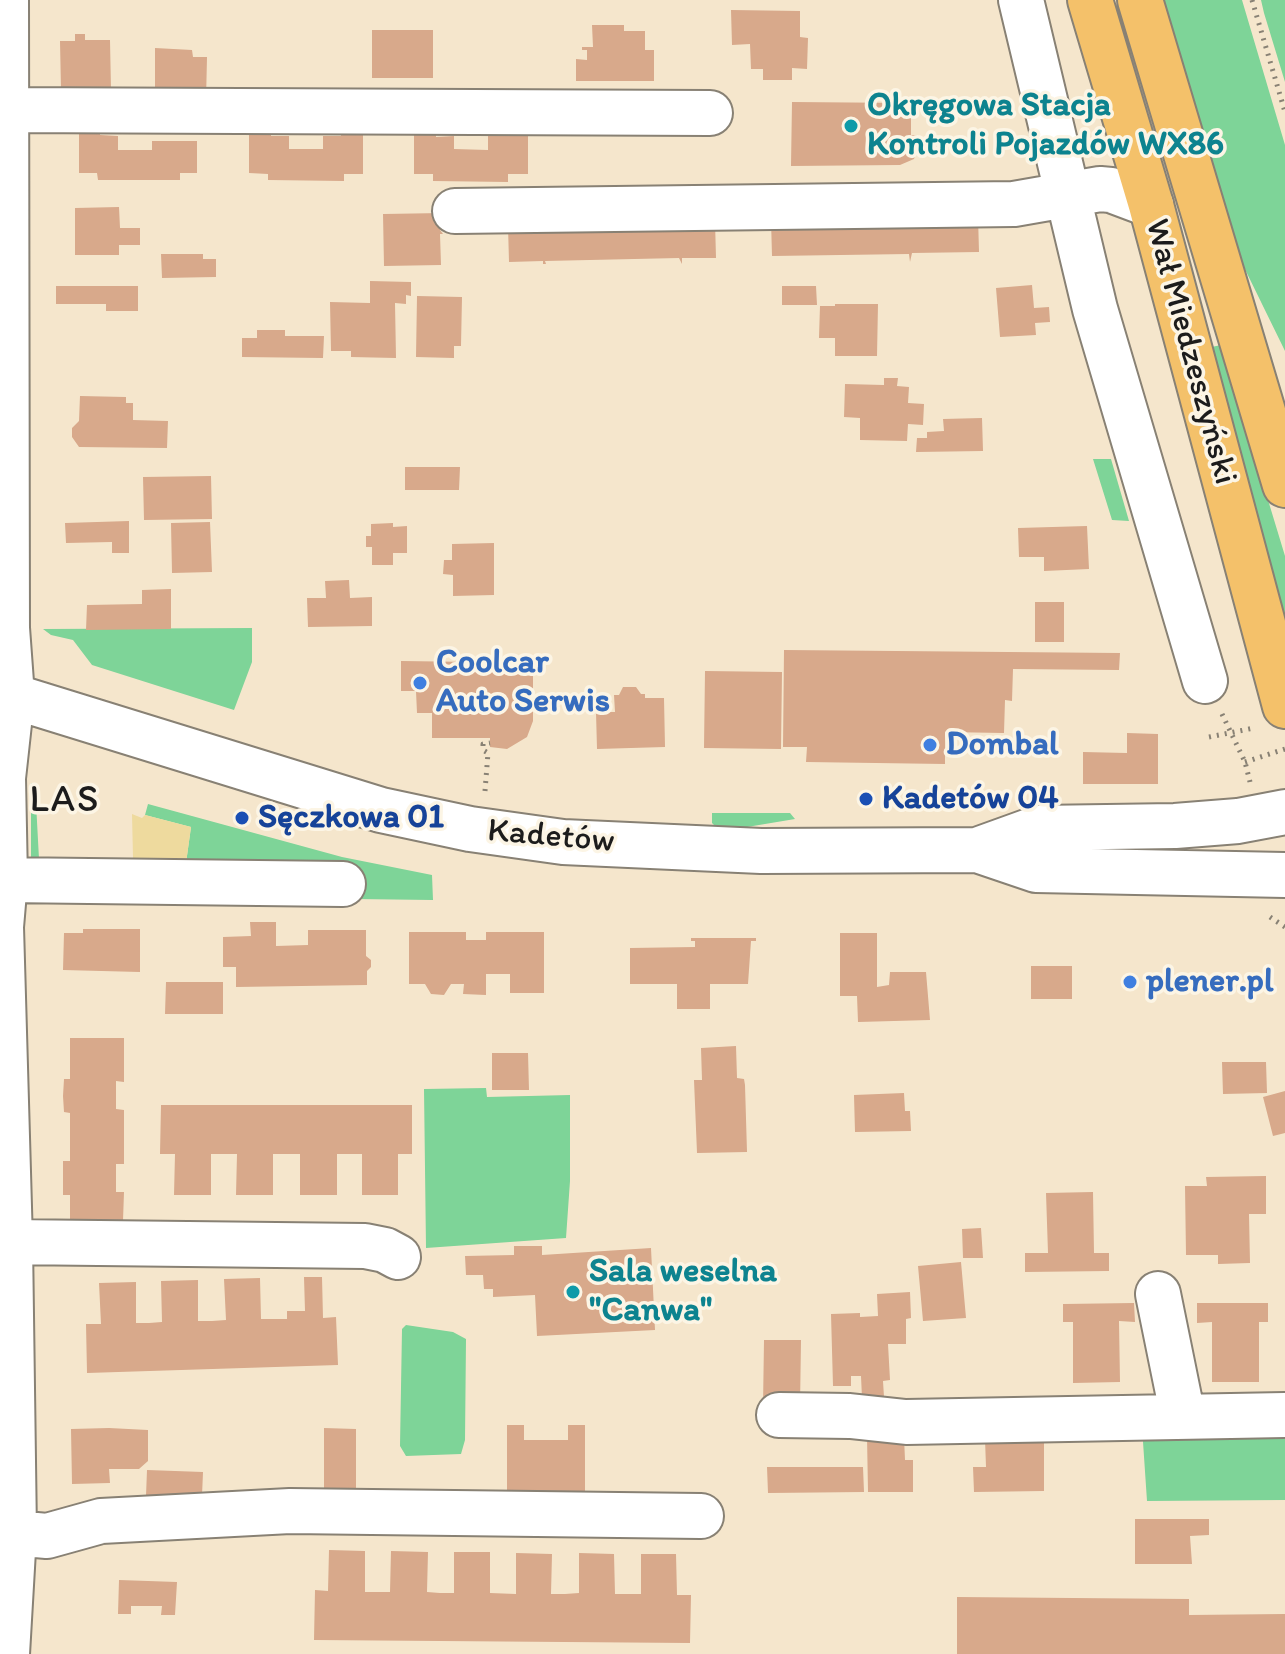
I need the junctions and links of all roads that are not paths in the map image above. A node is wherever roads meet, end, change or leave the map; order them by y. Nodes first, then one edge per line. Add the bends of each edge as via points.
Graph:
1 (6, 0) edge
2 (1021, 0) edge
3 (1090, 0) edge
4 (1140, 0) edge
5 (5, 110) junction
6 (710, 113) dead end
7 (3, 193) edge
8 (1068, 195) junction
9 (1151, 205) junction
10 (455, 211) dead end
11 (1285, 485) edge
12 (1205, 681) dead end
13 (6, 696) edge
14 (1269, 717) edge
15 (1285, 812) edge
16 (977, 850) junction
17 (1285, 875) edge
18 (5, 880) junction
19 (343, 884) dead end
20 (10, 1242) junction
21 (398, 1257) dead end
22 (1158, 1294) dead end
23 (6, 1322) edge
24 (779, 1415) dead end
25 (1285, 1415) edge
26 (1183, 1417) junction
27 (701, 1516) dead end
28 (14, 1533) junction
29 (7, 1654) edge

1 - 5 street
2 - 8 street
3 - 9 main road, Wał Miedzeszyński
4 - 11 main road, Wał Miedzeszyński
5 - 6 street
5 - 7 street
7 - 13 street
8 - 9 street via 1111,190
8 - 10 street via 1014,204
8 - 12 street via 1095,309
9 - 14 main road, Wał Miedzeszyński
13 - 16 street, Kadetów via 381,810 470,829 563,842 761,851
13 - 18 street
15 - 16 street, Kadetów via 1175,826 1038,828
16 - 17 street, Kadetów via 1036,870
18 - 19 street
18 - 20 street via 1,927
20 - 21 street via 365,1246
20 - 23 street
22 - 26 street
23 - 28 street
24 - 26 street via 906,1422
25 - 26 street
27 - 28 street via 290,1511 101,1521 47,1536
28 - 29 street

